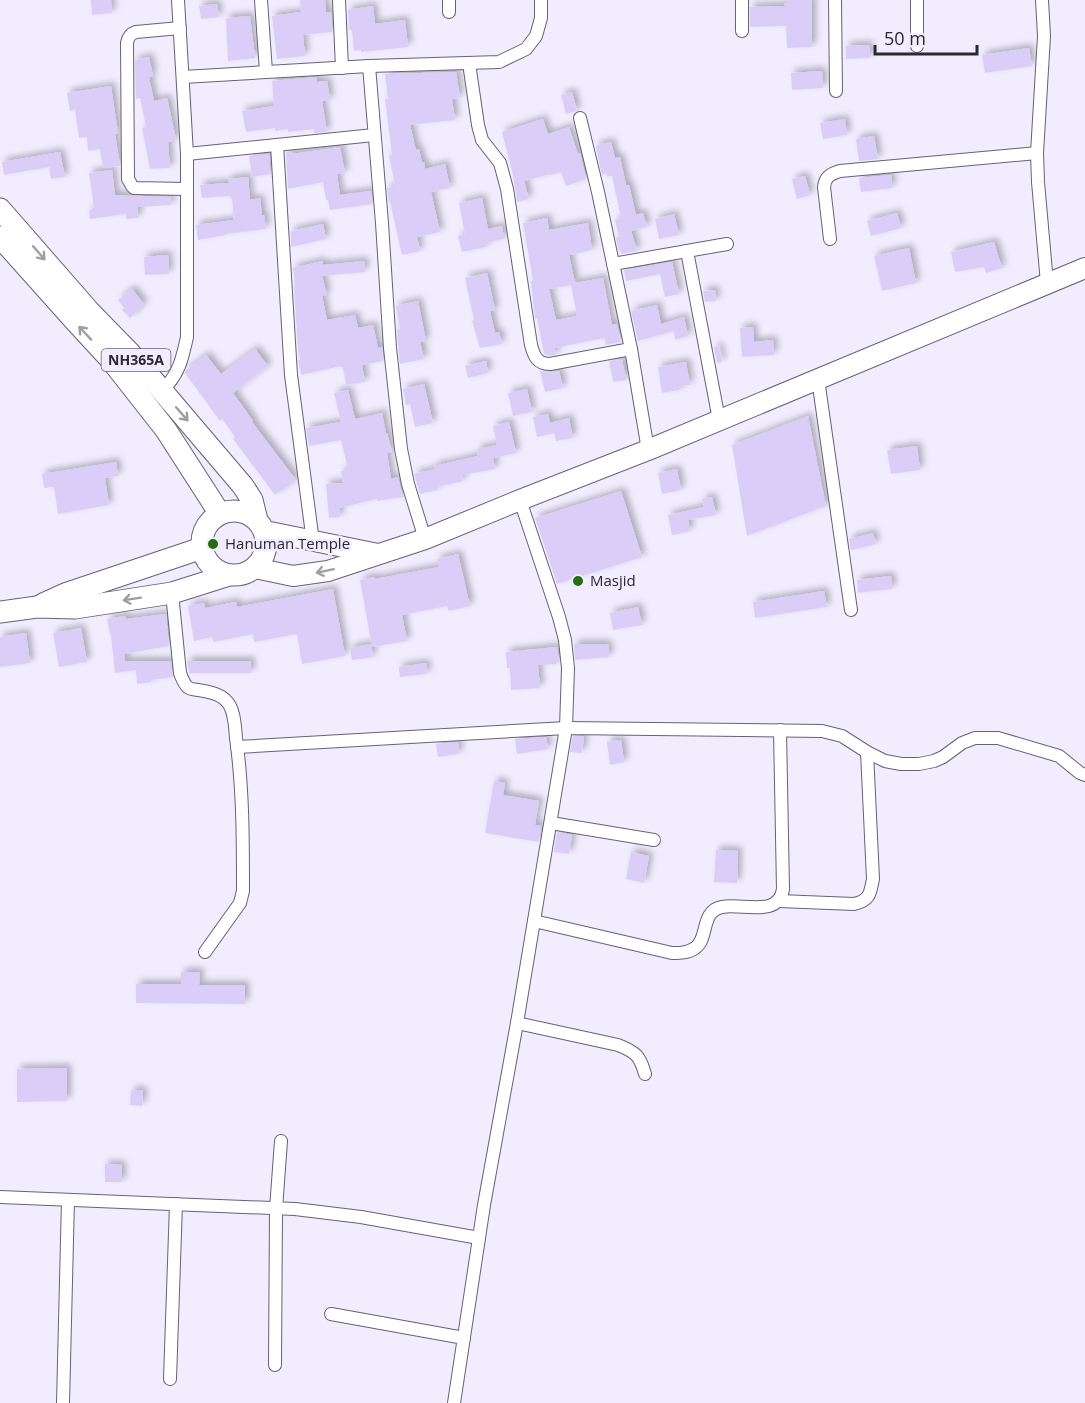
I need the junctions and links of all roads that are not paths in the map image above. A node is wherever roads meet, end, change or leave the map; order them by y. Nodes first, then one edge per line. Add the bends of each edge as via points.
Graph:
1 (178, 0) edge
2 (261, 0) edge
3 (339, 0) edge
4 (541, 0) edge
5 (742, 0) edge
6 (836, 0) edge
7 (917, 0) edge
8 (1042, 0) edge
9 (180, 28) junction
10 (742, 31) dead end
11 (917, 46) dead end
12 (469, 63) junction
13 (369, 66) junction
14 (342, 68) junction
15 (266, 72) junction
16 (183, 77) junction
17 (836, 91) dead end
18 (580, 118) dead end
19 (375, 135) junction
20 (277, 145) junction
21 (1037, 153) junction
22 (187, 154) junction
23 (187, 189) junction
24 (0, 209) edge
25 (0, 237) edge
26 (830, 239) dead end
27 (727, 244) dead end
28 (687, 250) junction
29 (613, 264) junction
30 (1085, 268) edge
31 (1047, 284) junction
32 (631, 350) junction
33 (818, 379) junction
34 (162, 391) junction
35 (719, 420) junction
36 (648, 450) junction
37 (520, 500) junction
38 (220, 514) junction
39 (261, 526) junction
40 (425, 539) junction
41 (313, 542) junction
42 (202, 548) junction
43 (381, 554) junction
44 (255, 568) junction
45 (229, 574) junction
46 (172, 593) junction
47 (37, 607) junction
48 (851, 610) dead end
49 (0, 612) edge
50 (566, 728) junction
51 (780, 730) junction
52 (237, 747) junction
53 (867, 752) junction
54 (1085, 775) edge
55 (551, 824) junction
56 (654, 840) dead end
57 (779, 901) junction
58 (534, 921) junction
59 (205, 952) dead end
60 (517, 1023) junction
61 (645, 1074) dead end
62 (281, 1141) dead end
63 (0, 1197) edge
64 (68, 1200) junction
65 (176, 1204) junction
66 (276, 1209) junction
67 (479, 1238) junction
68 (332, 1314) dead end
69 (464, 1338) junction
70 (275, 1365) dead end
71 (170, 1379) dead end
72 (63, 1403) edge
73 (454, 1403) edge

1 - 9 street
2 - 15 street
3 - 14 street
4 - 12 street via 536,36 526,49 499,62
5 - 10 street
6 - 17 street
7 - 11 street
8 - 21 street via 1044,36
9 - 16 street
9 - 23 street via 136,32 128,38 128,179 134,188
12 - 13 street
12 - 32 street via 482,140 500,163 507,189 534,357 550,364
13 - 14 street
13 - 19 street
14 - 15 street
15 - 16 street
16 - 22 street
18 - 29 street
19 - 20 street
19 - 40 street via 401,449
20 - 22 street
20 - 41 street via 291,375
21 - 26 street via 833,173 824,181
21 - 31 street
22 - 23 street
23 - 34 street via 187,337 182,362 172,382
24 -> 34 highway, NH365A
38 -> 25 highway, NH365A via 166,430 111,360
27 - 28 street
28 - 29 street
28 - 35 street
29 - 32 street
30 - 31 main road
31 - 33 main road
32 - 36 street
33 - 35 main road
33 - 48 street
34 -> 39 highway, NH365A via 243,486
35 - 36 main road
36 - 37 main road
37 - 40 main road
37 - 50 street via 565,640
38 - 39 highway via 246,513
38 - 42 highway via 209,522
39 - 41 main road
39 - 44 highway, NH365A via 267,544
40 - 43 main road
41 - 43 main road
42 - 45 highway via 217,570
42 - 47 highway
43 -> 44 main road via 328,571 293,576
44 - 45 highway via 243,574
45 - 46 highway
46 -> 47 highway via 75,608
46 - 52 street via 183,681 189,689 220,695 226,700 233,713
47 - 49 highway
50 - 51 street
50 - 52 street
50 - 55 street
51 - 53 street via 822,731 842,736
51 - 57 street via 783,890
52 - 59 street via 243,891 240,903
53 - 54 street via 901,764 919,764 943,757 975,738 998,738 1059,756
53 - 57 street via 873,879 868,897 854,904
55 - 56 street
55 - 58 street
57 - 58 street via 764,907 715,909 700,943 686,952 672,953
58 - 60 street
60 - 61 street via 618,1045 636,1054
60 - 67 street
62 - 66 street
63 - 64 street
64 - 65 street
64 - 72 street
65 - 66 street
65 - 71 street
66 - 67 street via 361,1217
66 - 70 street
67 - 69 street
68 - 69 street
69 - 73 street

